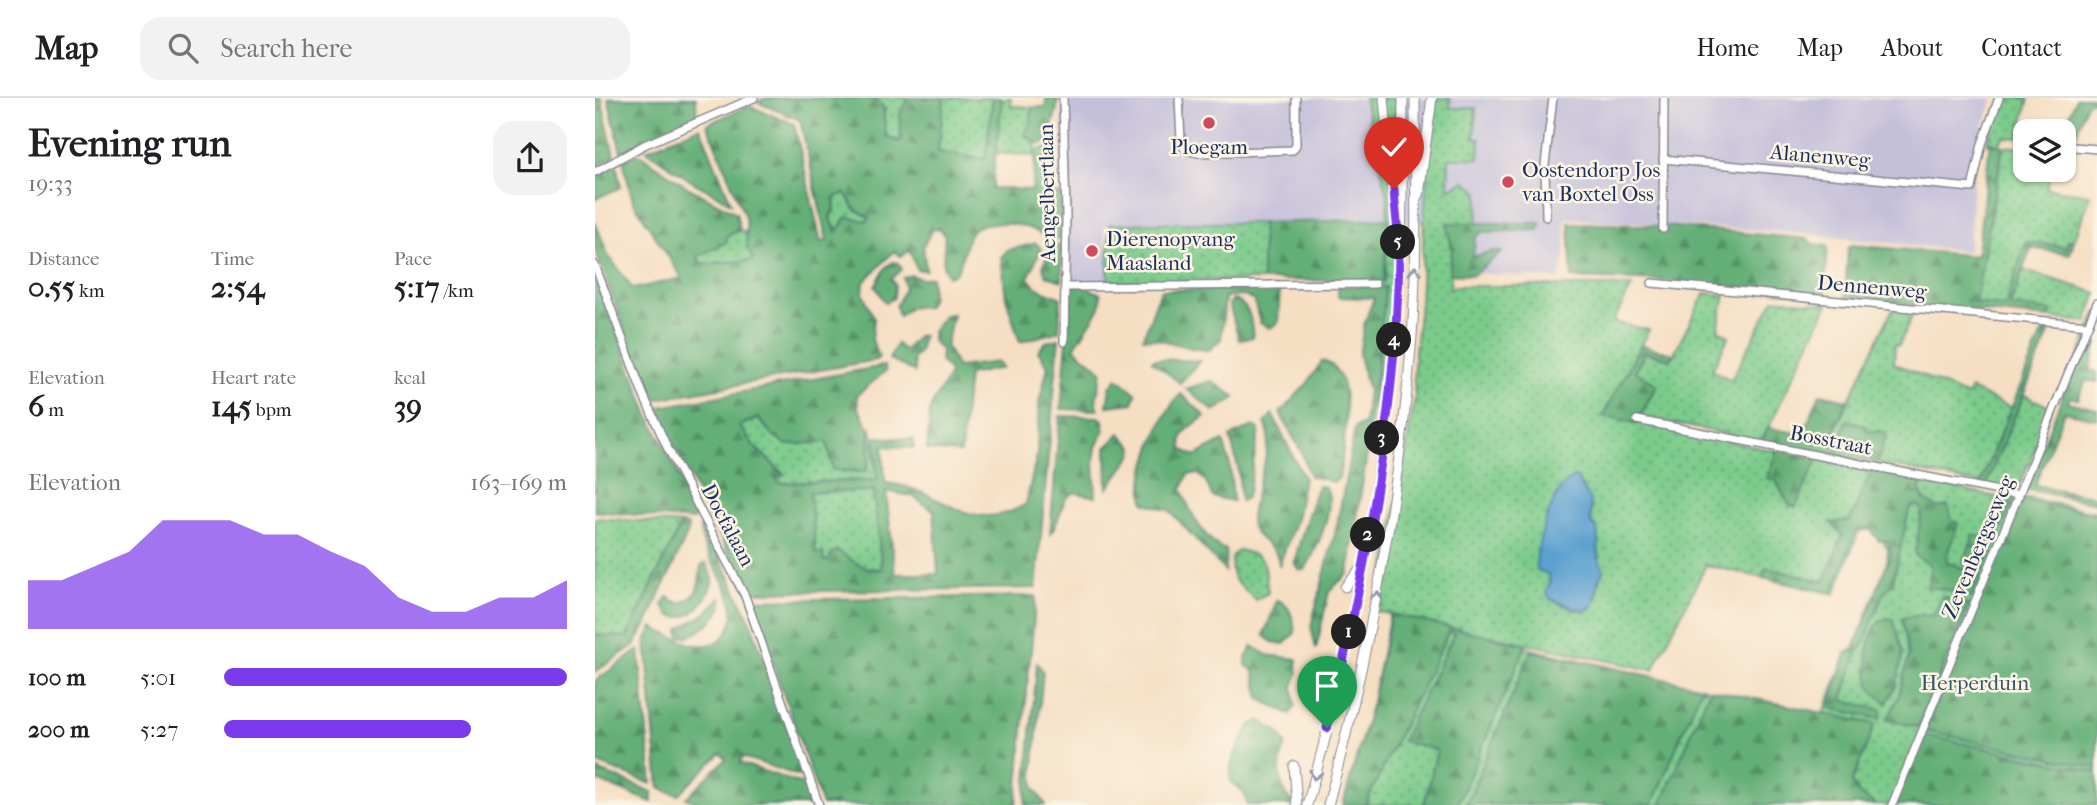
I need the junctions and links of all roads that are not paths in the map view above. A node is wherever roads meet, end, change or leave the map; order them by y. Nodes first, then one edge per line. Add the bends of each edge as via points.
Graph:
1 (754, 98) edge
2 (1063, 98) edge
3 (1179, 98) edge
4 (1296, 98) edge
5 (1384, 98) edge
6 (1403, 98) edge
7 (1415, 98) edge
8 (1432, 98) edge
9 (1553, 98) edge
10 (1664, 98) edge
11 (1999, 98) edge
12 (2076, 147) edge
13 (2097, 149) edge
14 (1663, 159) junction
15 (595, 172) edge
16 (1416, 207) junction
17 (1546, 217) dead end
18 (1663, 229) dead end
19 (1400, 255) junction
20 (595, 265) edge
21 (1375, 284) dead end
22 (1652, 284) dead end
23 (1065, 287) junction
24 (2097, 303) edge
25 (2088, 325) junction
26 (1064, 342) dead end
27 (1637, 420) dead end
28 (2019, 495) junction
29 (1363, 565) junction
30 (1345, 587) dead end
31 (1294, 766) dead end
32 (819, 805) edge
33 (1297, 805) edge
34 (1307, 805) edge
35 (1328, 805) edge
36 (1892, 805) edge

1 - 15 street via 644,145
2 - 23 street, Aengelbertlaan
3 - 4 street via 1181,142 1190,152 1210,153 1293,150
5 - 19 main road
6 - 19 main road
7 - 16 main road
8 - 16 main road
9 - 17 street via 1545,165
10 - 14 street
11 - 14 street, Alanenweg via 1972,188
12 - 13 street
14 - 18 street
35 -> 16 main road via 1366,653 1397,477 1412,334
19 - 29 main road via 1393,355
20 - 32 street, Docfalaan via 667,447 745,596
21 - 23 street, Aengelbertlaan
22 - 25 street, Dennenweg
23 - 26 street, Aengelbertlaan
24 - 25 street, Zevenbergseweg
25 - 28 street, Zevenbergseweg
27 - 28 street, Bosstraat
28 - 36 street, Zevenbergseweg
29 - 30 main road
29 -> 34 main road
31 - 33 main road

